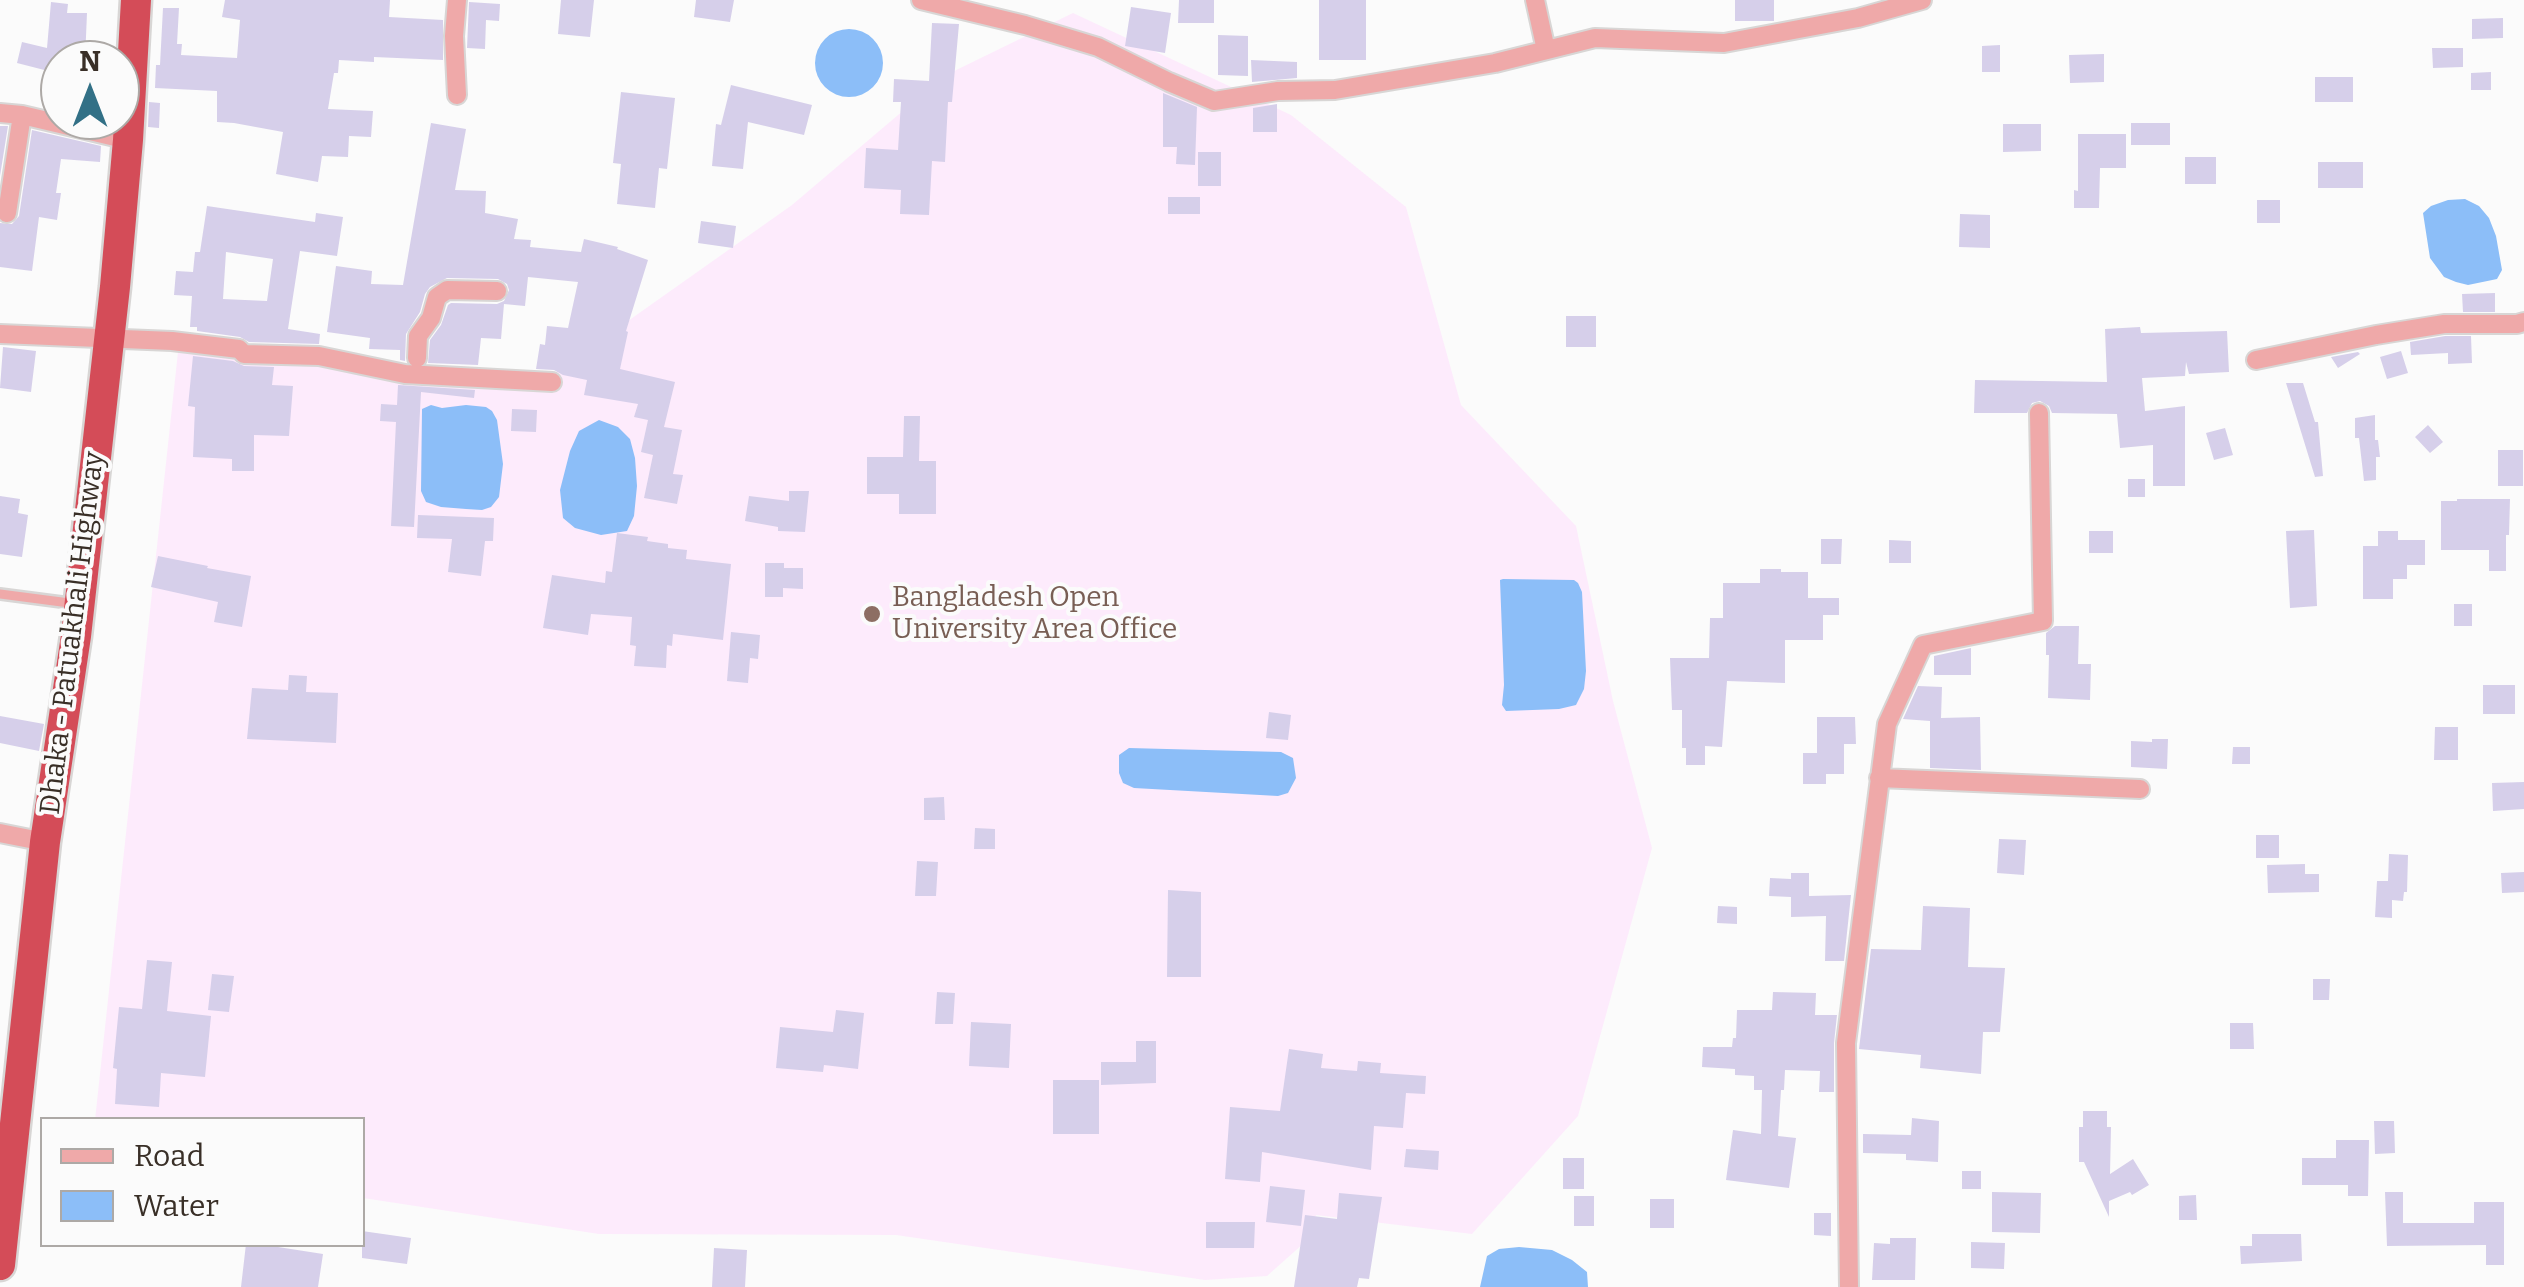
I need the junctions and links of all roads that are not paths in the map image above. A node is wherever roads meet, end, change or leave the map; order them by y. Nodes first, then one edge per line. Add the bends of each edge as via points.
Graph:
1 (136, 0) edge
2 (457, 0) edge
3 (925, 0) edge
4 (1535, 0) edge
5 (1922, 0) edge
6 (134, 40) edge
7 (1546, 50) junction
8 (456, 95) dead end
9 (0, 112) edge
10 (22, 116) junction
11 (40, 120) edge
12 (128, 140) edge
13 (5, 173) edge
14 (6, 213) dead end
15 (496, 291) dead end
16 (2524, 322) edge
17 (0, 334) edge
18 (110, 338) junction
19 (416, 358) dead end
20 (2256, 360) dead end
21 (552, 382) dead end
22 (2038, 413) dead end
23 (0, 594) edge
24 (80, 605) junction
25 (1879, 778) junction
26 (2140, 789) dead end
27 (0, 833) edge
28 (45, 842) junction
29 (0, 1265) edge
30 (1849, 1287) edge

1 - 6 highway, Dhaka - Patuakhali Highway
2 - 8 street
3 - 7 street via 1098,47 1214,101 1335,90
4 - 7 street
5 - 7 street via 1724,43 1595,38
9 - 10 street
10 - 11 street
10 - 13 street
12 - 18 highway, Dhaka - Patuakhali Highway
13 - 14 street
15 - 19 street via 446,290 436,297
16 - 20 street via 2444,324
17 - 18 street
18 - 21 street via 319,356 405,374
18 - 24 highway, Dhaka - Patuakhali Highway
22 - 25 street via 2043,620 1923,645 1886,724
23 - 24 lane
24 - 28 highway, Dhaka - Patuakhali Highway
25 - 26 street
25 - 30 street via 1846,1043
27 - 28 street
28 - 29 highway, Dhaka - Patuakhali Highway

